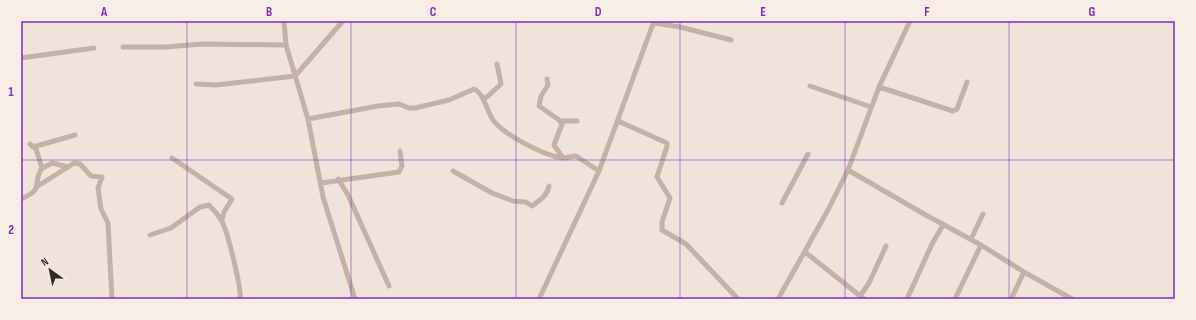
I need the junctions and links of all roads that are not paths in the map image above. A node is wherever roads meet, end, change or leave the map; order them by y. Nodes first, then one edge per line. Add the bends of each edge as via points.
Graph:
1 (284, 21) edge
2 (343, 21) edge
3 (910, 21) edge
4 (654, 22) edge
5 (731, 40) dead end
6 (286, 45) junction
7 (123, 47) dead end
8 (94, 48) dead end
9 (21, 58) edge
10 (497, 64) dead end
11 (295, 76) junction
12 (547, 79) dead end
13 (967, 82) dead end
14 (196, 84) dead end
15 (810, 86) dead end
16 (879, 87) junction
17 (482, 98) junction
18 (871, 107) junction
19 (308, 119) junction
20 (560, 121) junction
21 (577, 121) dead end
22 (618, 121) junction
23 (75, 136) dead end
24 (554, 145) junction
25 (400, 151) dead end
26 (547, 154) junction
27 (808, 154) dead end
28 (172, 158) dead end
29 (563, 158) junction
30 (68, 166) junction
31 (41, 169) junction
32 (848, 170) junction
33 (453, 171) dead end
34 (599, 171) junction
35 (338, 179) junction
36 (321, 183) junction
37 (38, 186) junction
38 (549, 186) dead end
39 (21, 200) edge
40 (782, 203) dead end
41 (983, 214) dead end
42 (222, 220) junction
43 (943, 224) junction
44 (150, 235) dead end
45 (971, 240) junction
46 (981, 245) junction
47 (886, 246) dead end
48 (805, 252) junction
49 (1024, 272) junction
50 (389, 286) dead end
51 (862, 297) edge
52 (112, 299) edge
53 (240, 299) edge
54 (355, 299) edge
55 (539, 299) edge
56 (738, 299) edge
57 (778, 299) edge
58 (908, 299) edge
59 (955, 299) edge
60 (1011, 299) edge
61 (1072, 299) edge

1 - 6 street
2 - 11 street
3 - 16 street
4 - 5 street
4 - 22 street
6 - 7 street via 203,44
6 - 11 street
8 - 9 street
10 - 17 street via 501,84 497,90
11 - 14 street via 216,85
11 - 19 street
12 - 20 street via 548,85 541,96 539,106
13 - 16 street via 957,109 953,111
15 - 18 street
16 - 18 street
17 - 19 street via 474,89 443,102 415,108 399,104 378,106
17 - 26 street via 501,128
18 - 32 street
19 - 36 street
20 - 21 street
20 - 24 street via 562,124
22 - 34 street
22 - 56 street via 667,143 657,177 670,198 662,230 686,244
23 - 31 street via 32,146 36,149
24 - 26 street
24 - 29 street
25 - 35 street via 402,166 399,172
26 - 29 street
27 - 40 street
28 - 42 street via 232,200
29 - 34 street via 576,156
30 - 31 street via 52,163
30 - 37 street
30 - 52 street via 80,164 92,176 102,177 98,188 101,209 108,222
31 - 37 street via 37,175
32 - 43 street
32 - 48 street
33 - 38 street via 492,194 526,202 532,206 543,198
34 - 55 street
35 - 36 street
35 - 50 street via 348,195
36 - 54 street
37 - 39 street via 35,192
41 - 45 street
42 - 44 street via 209,205 205,205 171,228
42 - 53 street via 241,294
43 - 45 street
43 - 58 street
45 - 46 street
46 - 49 street
46 - 59 street
47 - 51 street
48 - 51 street
48 - 57 street
49 - 60 street
49 - 61 street

